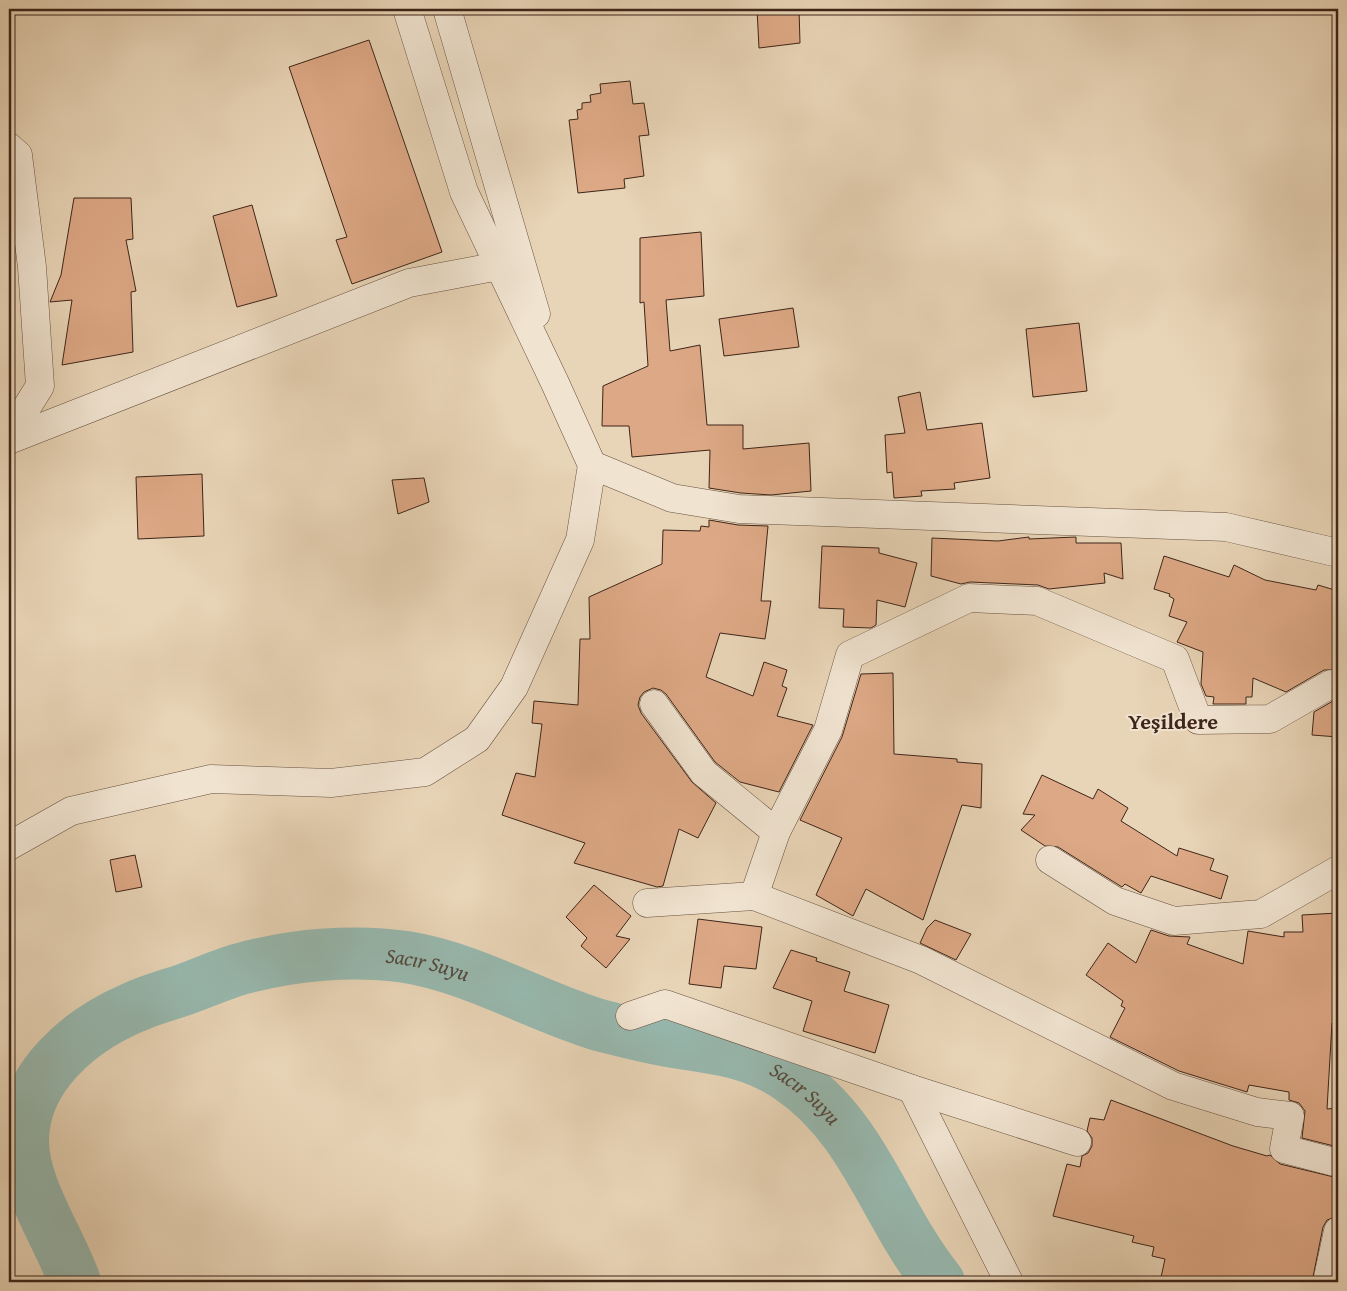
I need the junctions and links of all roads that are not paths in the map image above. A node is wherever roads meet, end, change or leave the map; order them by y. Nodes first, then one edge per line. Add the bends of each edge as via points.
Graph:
1 (407, 9) edge
2 (447, 9) edge
3 (9, 147) edge
4 (499, 266) junction
5 (555, 383) junction
6 (9, 436) edge
7 (9, 440) edge
8 (592, 465) junction
9 (1338, 553) edge
10 (1338, 686) edge
11 (654, 704) dead end
12 (776, 832) junction
13 (9, 846) edge
14 (1050, 860) dead end
15 (1338, 870) edge
16 (754, 896) junction
17 (646, 903) dead end
18 (630, 1016) dead end
19 (912, 1089) junction
20 (1077, 1142) dead end
21 (1338, 1163) edge
22 (1338, 1231) edge
23 (1009, 1282) edge
24 (1327, 1282) edge

1 - 4 street via 464,192
2 - 5 street
3 - 6 street via 18,155 32,267 40,386
4 - 5 street
4 - 7 street via 409,283
5 - 8 street
8 - 9 street via 672,498 739,509 1226,528
8 - 13 street via 580,540 514,687 477,739 425,772 331,783 211,779 71,811
10 - 12 street via 1331,684 1270,719 1198,720 1176,659 1037,601 970,598 850,654 828,730
11 - 12 street via 704,773
12 - 16 street
14 - 15 street via 1115,901 1174,921 1261,914
16 - 17 street
16 - 21 street via 921,960 1173,1086 1257,1112 1290,1116 1284,1149
18 - 19 street via 665,1004
19 - 20 street
19 - 23 street
22 - 24 street

